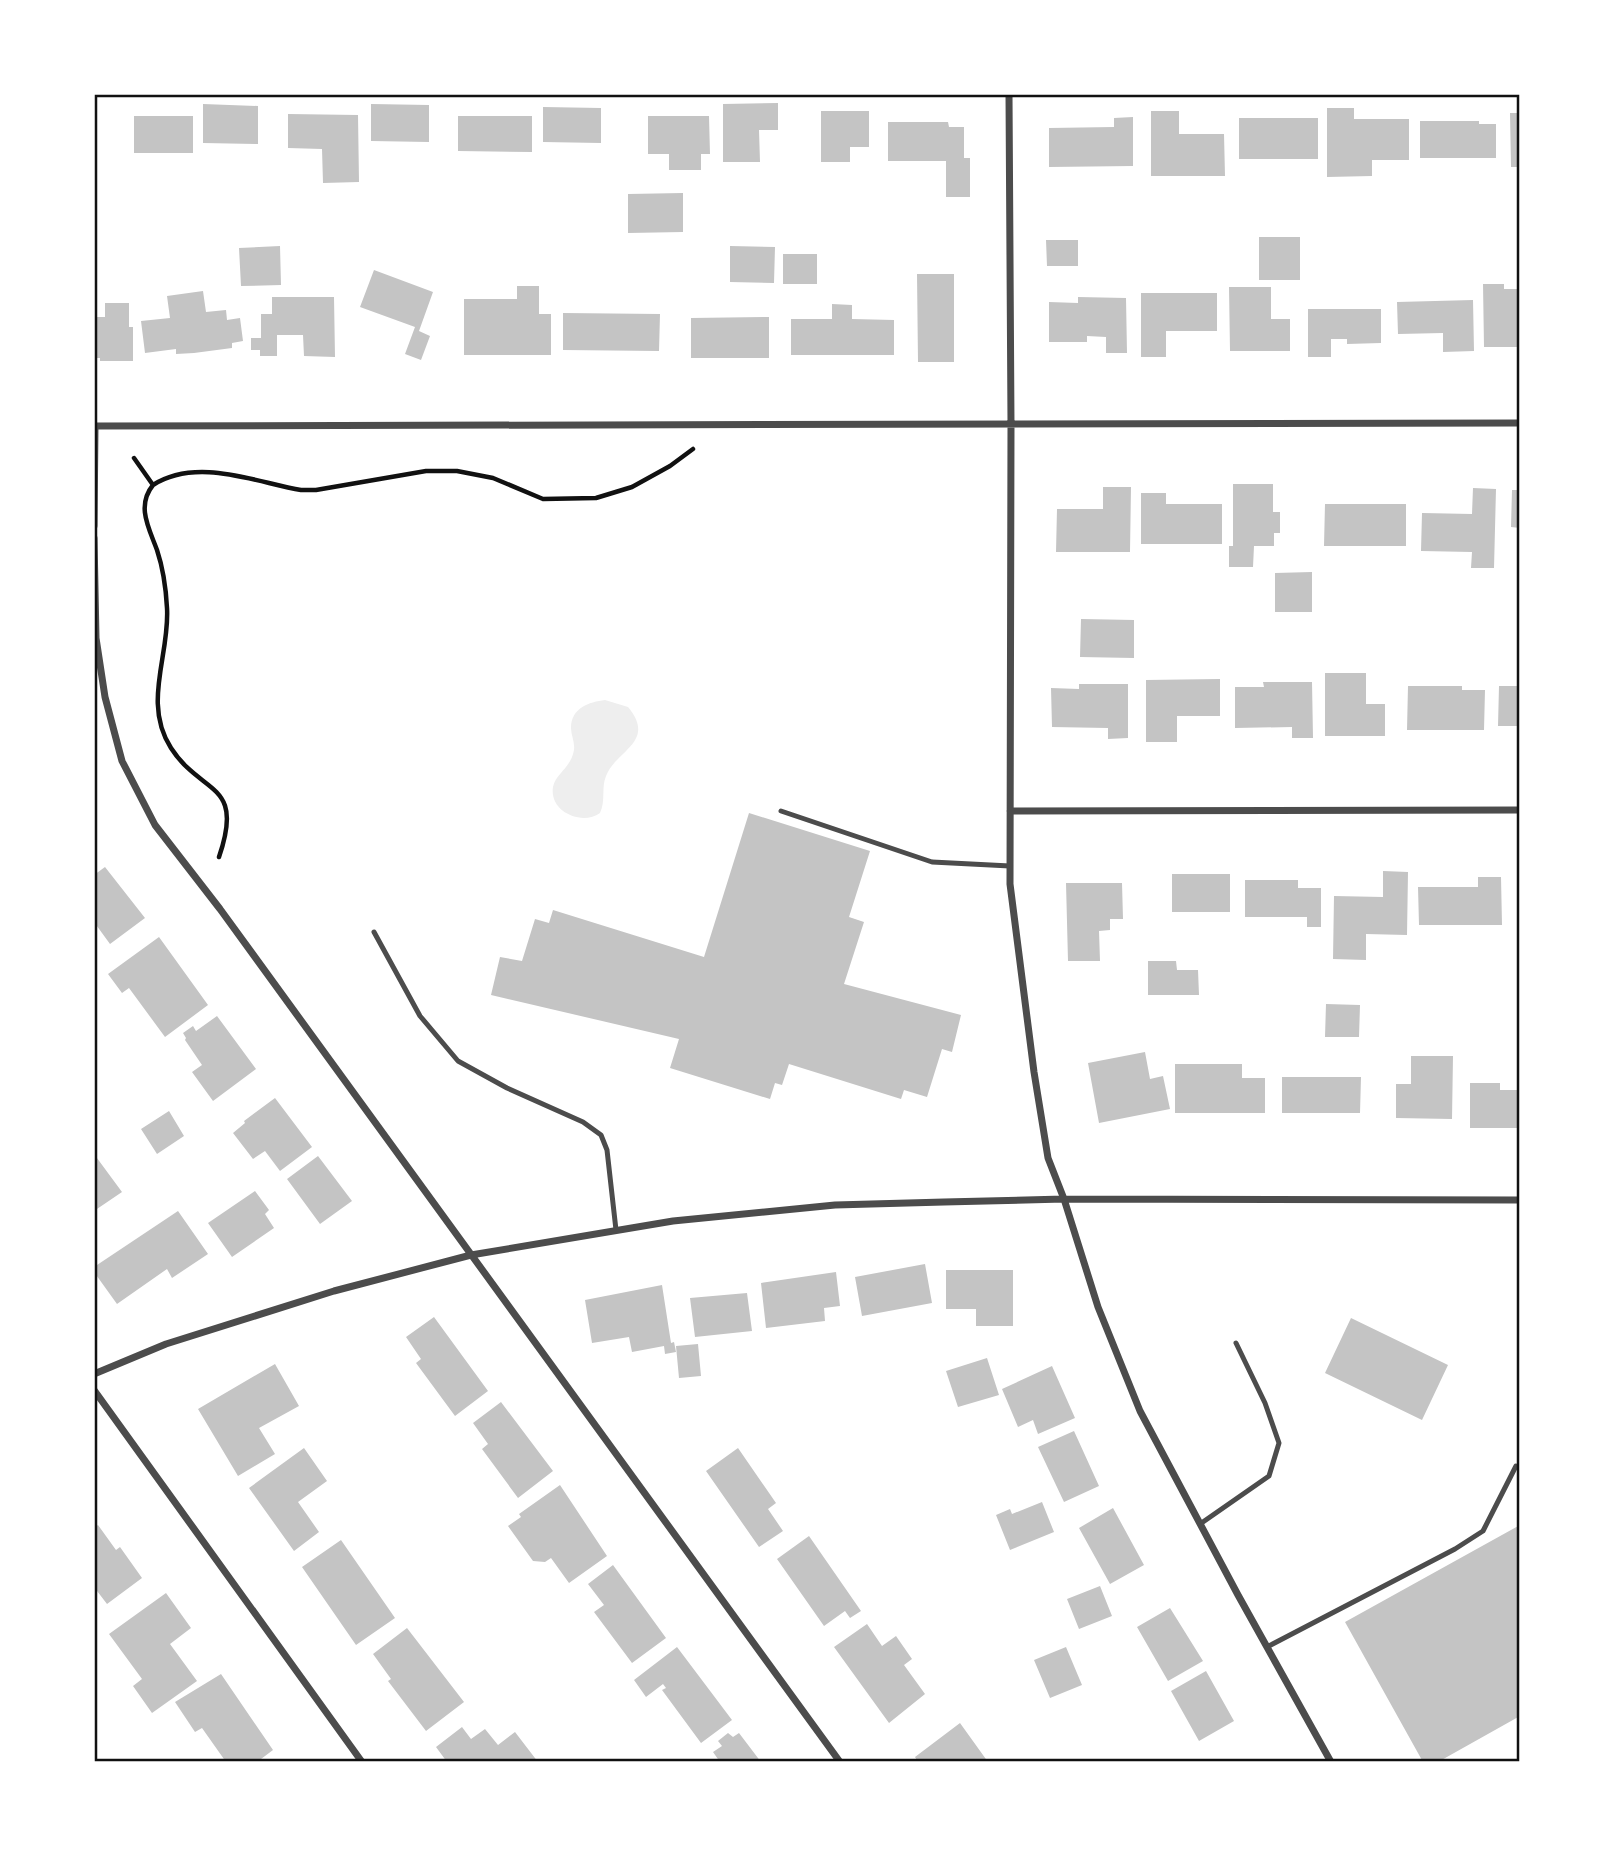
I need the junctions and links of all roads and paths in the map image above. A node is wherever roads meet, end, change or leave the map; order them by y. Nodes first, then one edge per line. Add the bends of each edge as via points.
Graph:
1 (1009, 94) edge
2 (1520, 423) edge
3 (1011, 424) junction
4 (95, 426) edge
5 (693, 449) dead end
6 (134, 458) dead end
7 (153, 485) junction
8 (94, 527) edge
9 (94, 538) edge
10 (1520, 810) edge
11 (781, 811) dead end
12 (1010, 811) junction
13 (219, 857) dead end
14 (1010, 866) junction
15 (374, 932) dead end
16 (1065, 1199) junction
17 (1520, 1200) edge
18 (616, 1230) junction
19 (471, 1255) junction
20 (1236, 1343) dead end
21 (94, 1374) edge
22 (94, 1390) edge
23 (1516, 1466) dead end
24 (1200, 1524) junction
25 (1267, 1647) junction
26 (362, 1762) edge
27 (840, 1762) edge
28 (1331, 1762) edge

1 - 3 street
2 - 3 street
3 - 4 street
3 - 12 street
4 - 8 street
5 - 7 path via 632,487 596,498 543,499 493,478 457,471 426,471 316,490 203,472 175,475
6 - 7 path
7 - 13 path via 145,498 146,519 167,608 156,707 170,747 212,787 228,811
9 - 19 street via 96,638 105,697 127,772 155,825
10 - 12 street
11 - 14 lane via 932,862
12 - 14 street
14 - 16 street via 1044,1134 1048,1158
15 - 18 lane via 420,1016 458,1061 601,1135 607,1150
16 - 17 street
16 - 18 street via 835,1205
16 - 24 street via 1098,1307 1140,1411
18 - 19 street
19 - 21 street via 166,1344
19 - 27 street
20 - 24 lane via 1279,1443 1269,1476
22 - 26 street
23 - 25 lane via 1483,1531
24 - 25 street
25 - 28 street

